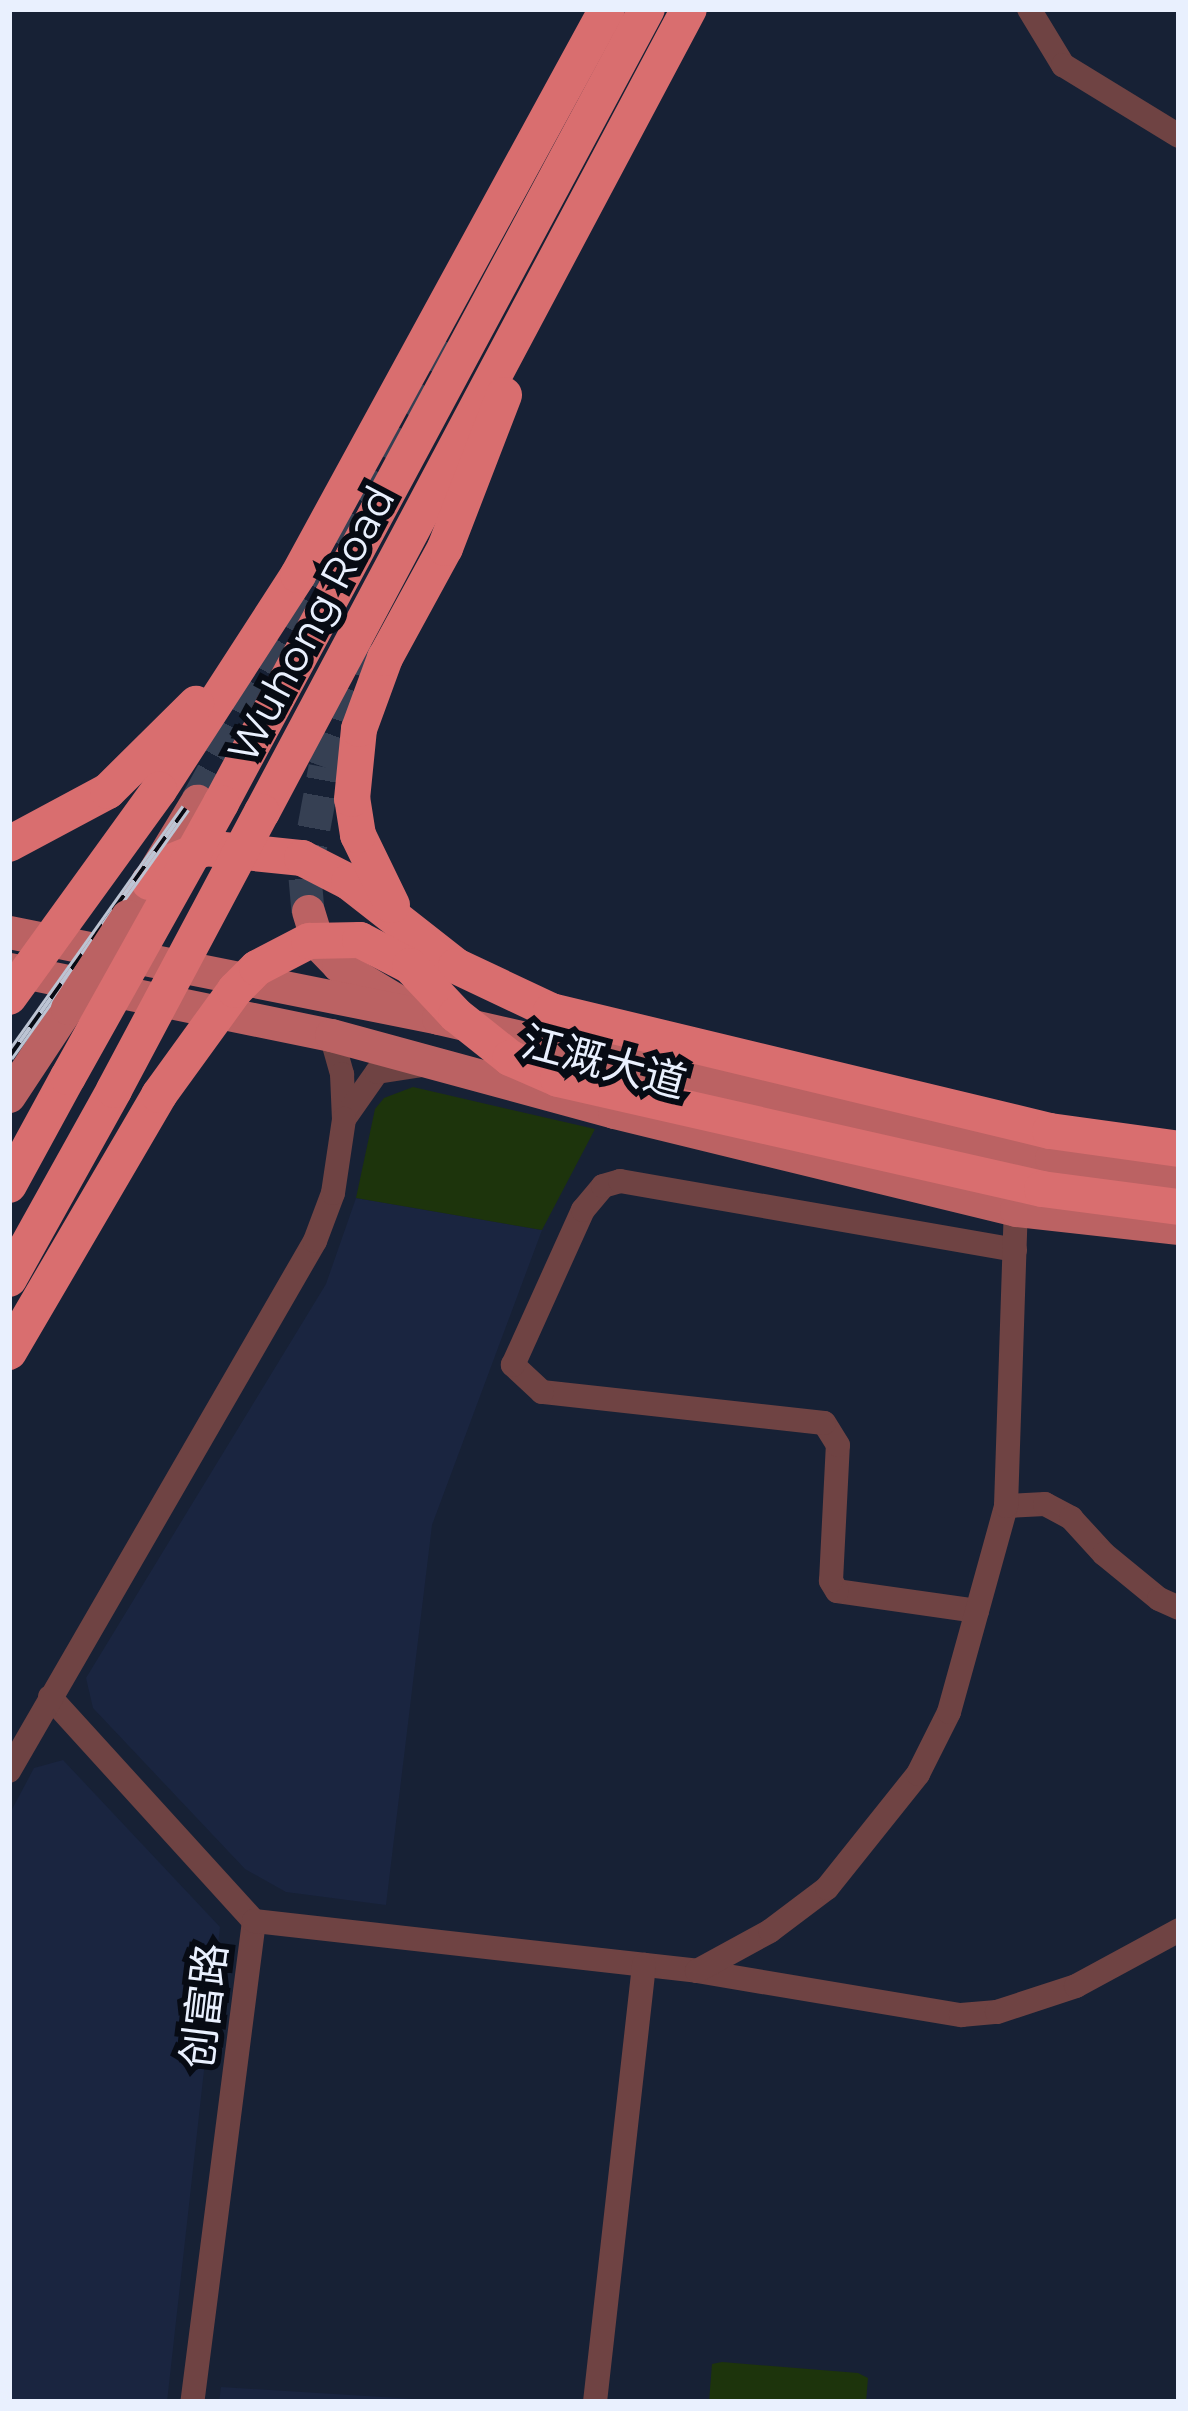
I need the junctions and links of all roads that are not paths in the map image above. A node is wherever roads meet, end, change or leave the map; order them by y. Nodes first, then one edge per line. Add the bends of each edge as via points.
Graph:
1 (607, 9) edge
2 (646, 9) edge
3 (689, 9) edge
4 (1029, 9) edge
5 (1179, 136) edge
6 (542, 286) junction
7 (298, 574) junction
8 (209, 802) junction
9 (9, 844) edge
10 (149, 882) junction
11 (308, 911) tunnel mouth
12 (9, 932) edge
13 (427, 943) junction
14 (9, 970) edge
15 (9, 997) edge
16 (425, 1016) junction
17 (331, 1035) junction
18 (442, 1064) junction
19 (9, 1096) edge
20 (344, 1119) junction
21 (1179, 1149) edge
22 (1179, 1176) edge
23 (9, 1185) edge
24 (1179, 1207) edge
25 (1016, 1210) junction
26 (1179, 1228) edge
27 (1015, 1250) junction
28 (9, 1279) edge
29 (9, 1352) edge
30 (1006, 1506) junction
31 (1179, 1608) edge
32 (977, 1611) junction
33 (50, 1697) junction
34 (9, 1771) edge
35 (254, 1921) junction
36 (1179, 1930) edge
37 (644, 1965) junction
38 (697, 1971) junction
39 (192, 2402) edge
40 (595, 2402) edge

1 - 7 highway
2 - 8 highway, Wuhong Road
3 - 6 highway, Wuhong Road
4 - 5 street via 1063,65
6 - 13 highway via 480,466 385,658 356,745 352,799 368,866
6 - 28 highway, Wuhong Road, bridge
7 - 9 highway via 160,744 108,791
7 - 15 highway, bridge via 159,790
8 - 10 main road
8 - 23 highway, Wuhong Road, bridge
10 - 13 highway via 205,848 302,858 349,882
10 - 19 main road, bridge
11 - 16 main road via 318,944 338,965
12 - 16 main road, 江溉大道
13 - 21 highway via 504,992 605,1028 1050,1131
14 - 17 main road, 江溉大道
16 - 22 main road, 江溉大道 via 1051,1158
17 - 18 main road, 江溉大道
17 - 20 street
18 - 20 street via 377,1072
18 - 25 main road, 江溉大道
20 - 33 street via 333,1192 315,1241
24 - 29 highway, bridge via 1042,1189 558,1079 510,1058 410,966 360,940 309,941 257,968 222,1006 159,1095
25 - 26 main road, 江溉大道
25 - 27 street
27 - 30 street
27 - 32 street via 620,1181 583,1210 513,1365 542,1392 824,1423 838,1445 831,1581 837,1591
30 - 31 street via 1045,1504 1071,1518 1160,1600
30 - 32 street
32 - 38 street via 949,1712 918,1774 871,1839 770,1931
33 - 34 street
33 - 35 street, 创富路
35 - 37 street
35 - 39 street, 创富路
36 - 38 street via 1076,1986 997,2012 927,2013
37 - 38 street
37 - 40 street

